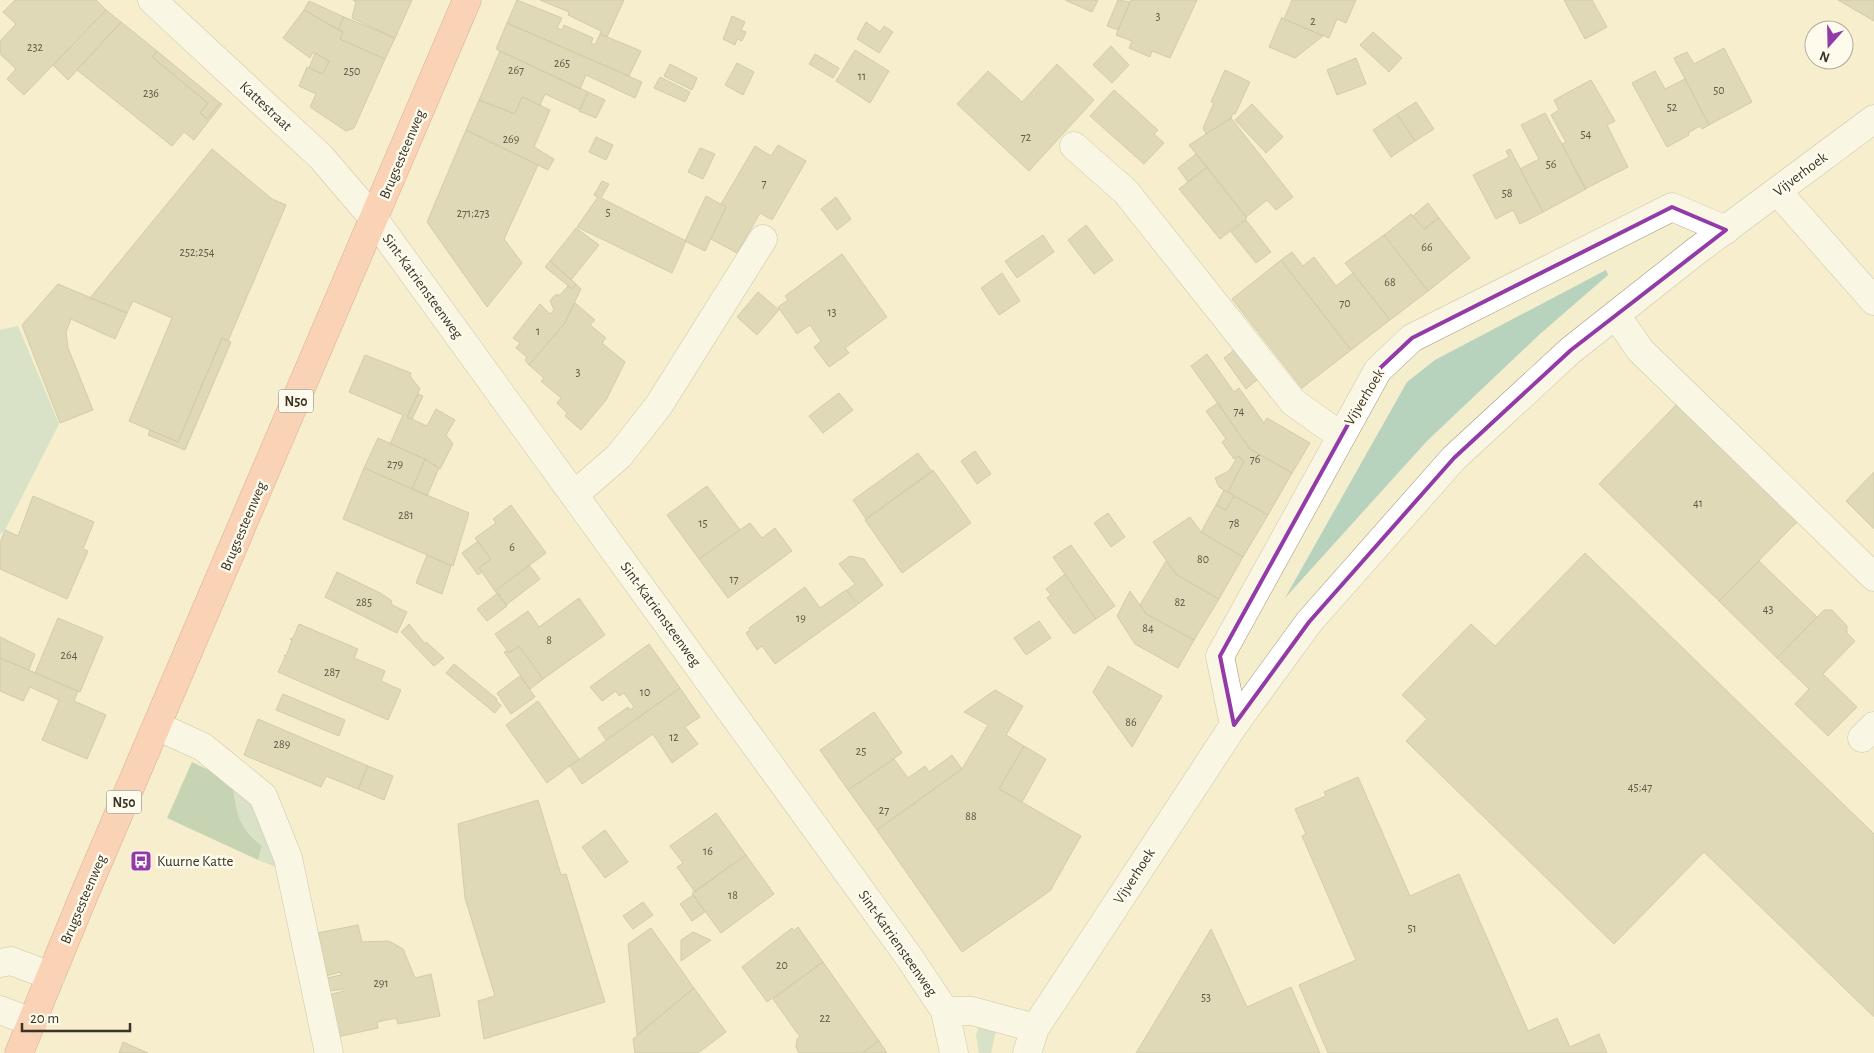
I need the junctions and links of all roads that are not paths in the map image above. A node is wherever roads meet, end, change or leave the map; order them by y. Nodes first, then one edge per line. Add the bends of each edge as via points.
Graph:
1 (152, 0) edge
2 (467, 0) edge
3 (1874, 119) edge
4 (1074, 146) dead end
5 (1777, 191) junction
6 (374, 219) junction
7 (1726, 230) junction
8 (763, 239) dead end
9 (1874, 301) edge
10 (1616, 315) junction
11 (1340, 436) junction
12 (574, 495) junction
13 (1874, 576) edge
14 (1234, 725) junction
15 (157, 726) junction
16 (0, 963) edge
17 (51, 976) junction
18 (0, 1010) edge
19 (946, 1011) junction
20 (32, 1022) junction
21 (1031, 1041) edge
22 (19, 1053) edge
23 (328, 1053) edge
24 (954, 1053) edge

1 - 6 street, Kattestraat via 321,157
2 - 6 main road, Brugsesteenweg / N50
3 - 5 street, Vijverhoek
4 - 11 street via 1126,192 1292,402
5 - 7 street, Vijverhoek
5 - 9 street
6 - 12 street, Sint-Katriensteenweg
6 - 15 main road, Brugsesteenweg / N50
7 - 10 street, Vijverhoek
7 - 11 street, Vijverhoek via 1672,208 1412,338 1378,370
8 - 12 street via 659,405 619,456
10 - 13 street via 1640,350
10 - 14 street, Vijverhoek via 1571,350 1454,458 1309,622
11 - 14 street, Vijverhoek via 1220,656
12 - 19 street, Sint-Katriensteenweg
14 - 21 street, Vijverhoek
15 - 17 main road, Brugsesteenweg / N50
15 - 23 street via 203,748 263,796 288,858
16 - 17 street via 11,961
17 - 20 main road, Brugsesteenweg / N50
18 - 20 street
19 - 21 street, Sint-Katriensteenweg via 972,1011
19 - 24 street, Sint-Katriensteenweg
20 - 22 main road, Brugsesteenweg / N50

